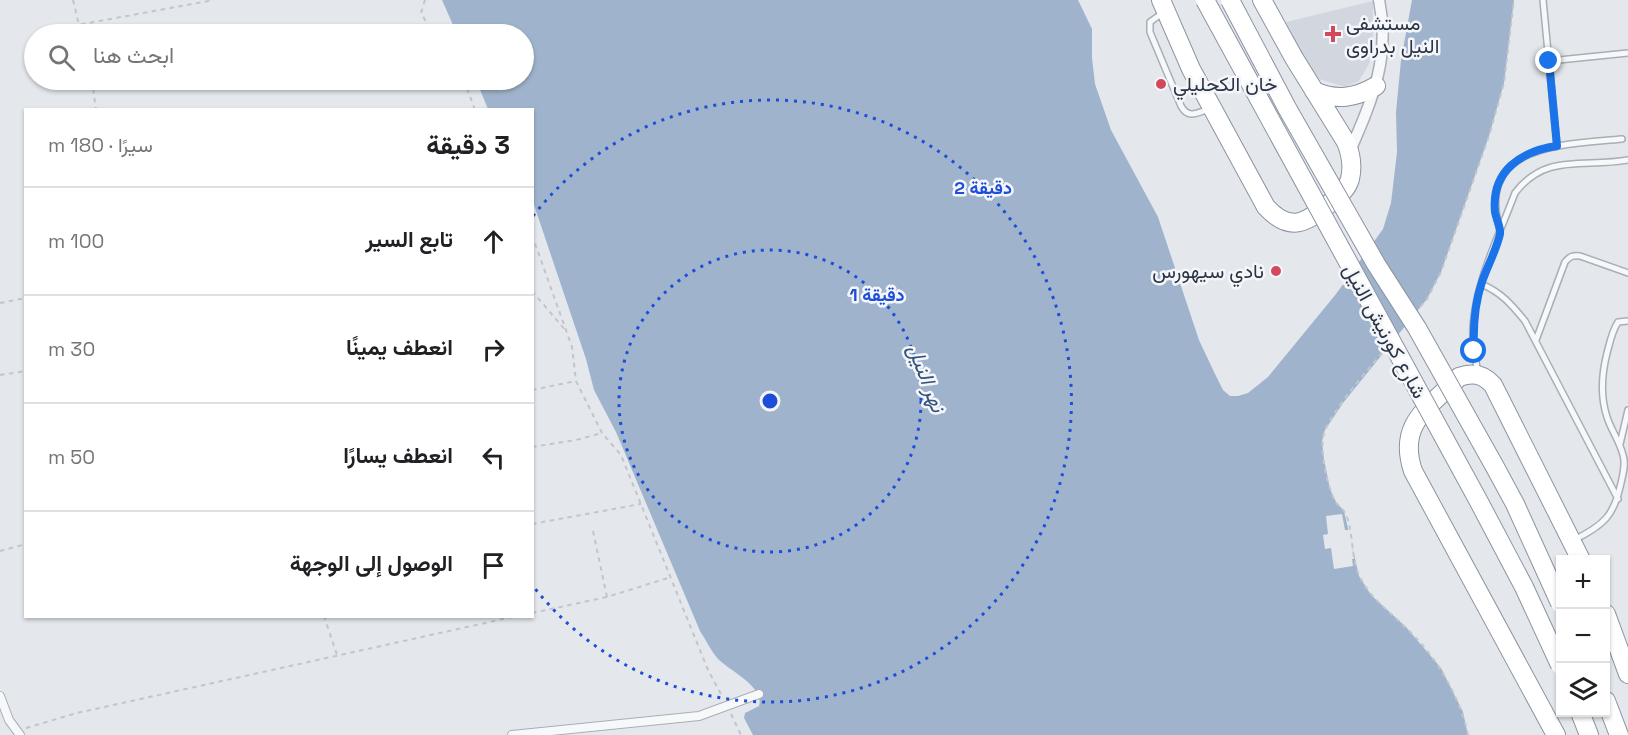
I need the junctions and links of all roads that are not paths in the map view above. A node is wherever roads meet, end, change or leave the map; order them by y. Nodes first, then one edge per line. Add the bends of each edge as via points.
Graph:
1 (1204, 0) edge
2 (1230, 0) edge
3 (1262, 0) edge
4 (1379, 0) edge
5 (1543, 0) edge
6 (1163, 5) edge
7 (1628, 53) edge
8 (1549, 61) junction
9 (1376, 86) junction
10 (1314, 91) junction
11 (1212, 107) junction
12 (1622, 139) dead end
13 (1557, 146) junction
14 (1350, 152) junction
15 (1628, 160) edge
16 (1501, 232) junction
17 (1628, 273) edge
18 (1481, 284) junction
19 (1628, 321) edge
20 (1536, 340) junction
21 (1478, 374) junction
22 (1628, 410) edge
23 (1620, 445) junction
24 (1618, 499) junction
25 (1572, 540) junction
26 (1579, 555) edge
27 (1556, 594) edge
28 (1610, 627) edge
29 (1559, 663) edge
30 (1628, 674) edge
31 (759, 694) dead end
32 (0, 696) edge
33 (1610, 713) edge
34 (1582, 717) edge
35 (18, 733) edge
36 (512, 735) edge
37 (1556, 735) edge
38 (1589, 735) edge
39 (1619, 735) edge

1 - 29 highway, شارع كورنيش النيل, bridge via 1478,500
2 - 27 highway, شارع كورنيش النيل, bridge via 1287,108 1495,467
3 - 10 highway
4 - 9 street via 1383,41
5 - 8 lane
6 - 11 highway
6 - 11 lane via 1150,22 1149,32 1181,106 1194,115
7 - 8 lane
8 - 13 lane
9 - 10 highway via 1352,97 1326,96
9 - 14 street
10 - 14 highway
11 - 14 highway via 1266,207 1286,221 1309,220 1345,190 1352,165
12 - 13 lane
13 - 16 lane via 1526,154 1502,175 1495,203
15 - 16 lane via 1557,165 1533,174 1515,194
16 - 18 lane
17 - 20 lane via 1580,256 1569,258
18 - 20 lane via 1512,304
18 - 21 lane via 1473,329
19 - 23 lane via 1618,322 1614,327 1602,382 1606,415
20 - 24 lane
21 - 25 highway via 1493,385
21 - 37 highway via 1459,377 1414,422 1408,438 1408,455 1413,471
22 - 23 lane
23 - 24 lane via 1624,463
24 - 25 lane via 1605,521
25 - 26 highway
28 - 30 highway
31 - 36 street via 699,716
32 - 35 street
33 - 39 highway
34 - 38 highway

